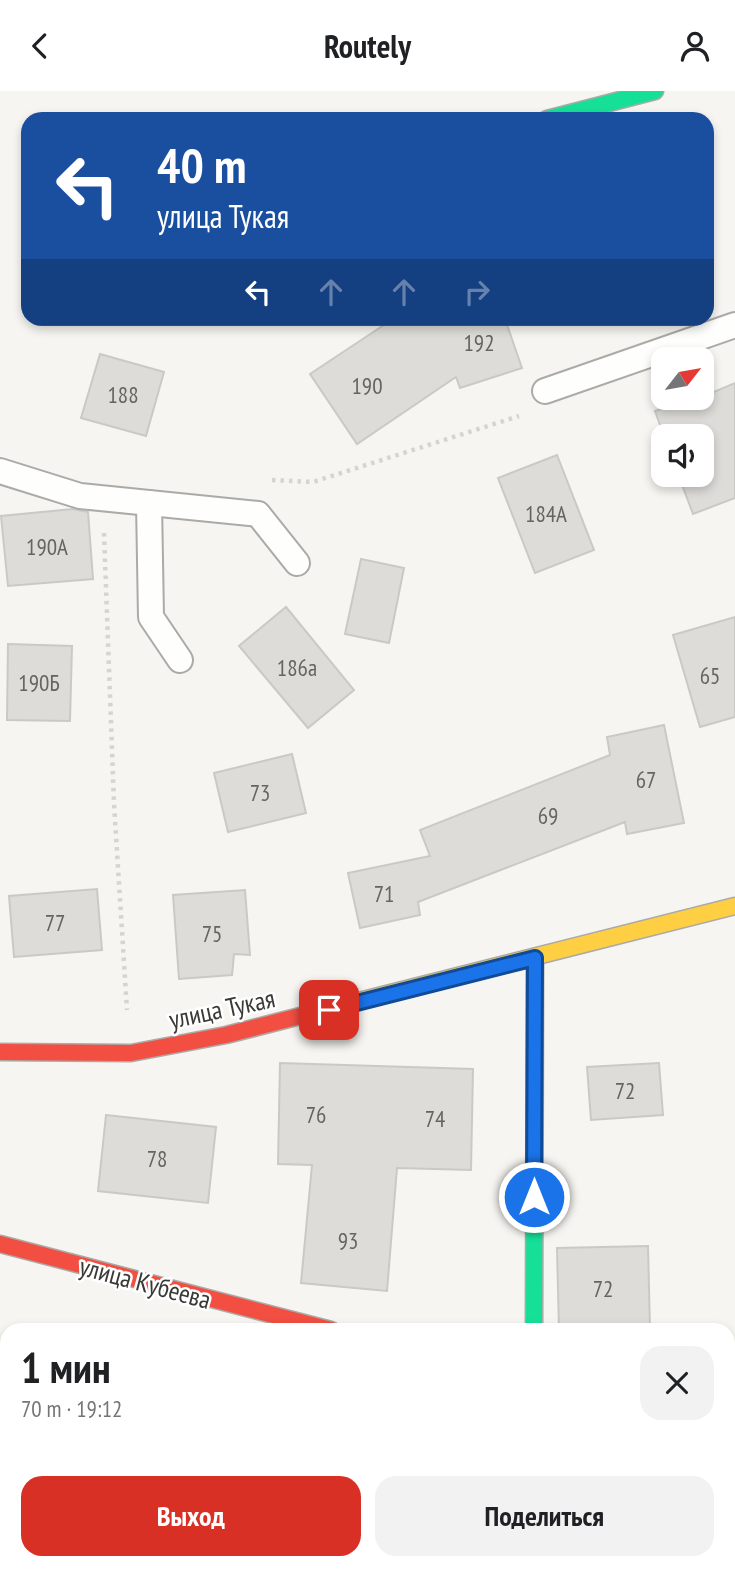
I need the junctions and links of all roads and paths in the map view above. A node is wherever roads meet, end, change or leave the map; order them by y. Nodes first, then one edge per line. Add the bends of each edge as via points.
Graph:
1 (655, 91) edge
2 (574, 112) edge
3 (735, 325) edge
4 (545, 391) dead end
5 (520, 416) dead end
6 (0, 471) edge
7 (260, 479) dead end
8 (149, 503) junction
9 (104, 526) dead end
10 (297, 563) dead end
11 (180, 660) dead end
12 (735, 906) edge
13 (535, 958) junction
14 (0, 1052) edge
15 (131, 1053) junction
16 (0, 1244) edge
17 (304, 1323) edge
18 (534, 1323) edge

1 - 2 street
3 - 4 lane
5 - 7 path via 313,482
6 - 8 lane via 80,496
8 - 10 lane via 258,514
8 - 11 lane via 151,617
9 - 15 path via 120,912
12 - 13 street, улица Тукая
13 - 15 street, улица Тукая via 226,1035
13 - 18 street
14 - 15 street, улица Тукая
16 - 17 street, улица Кубеева

